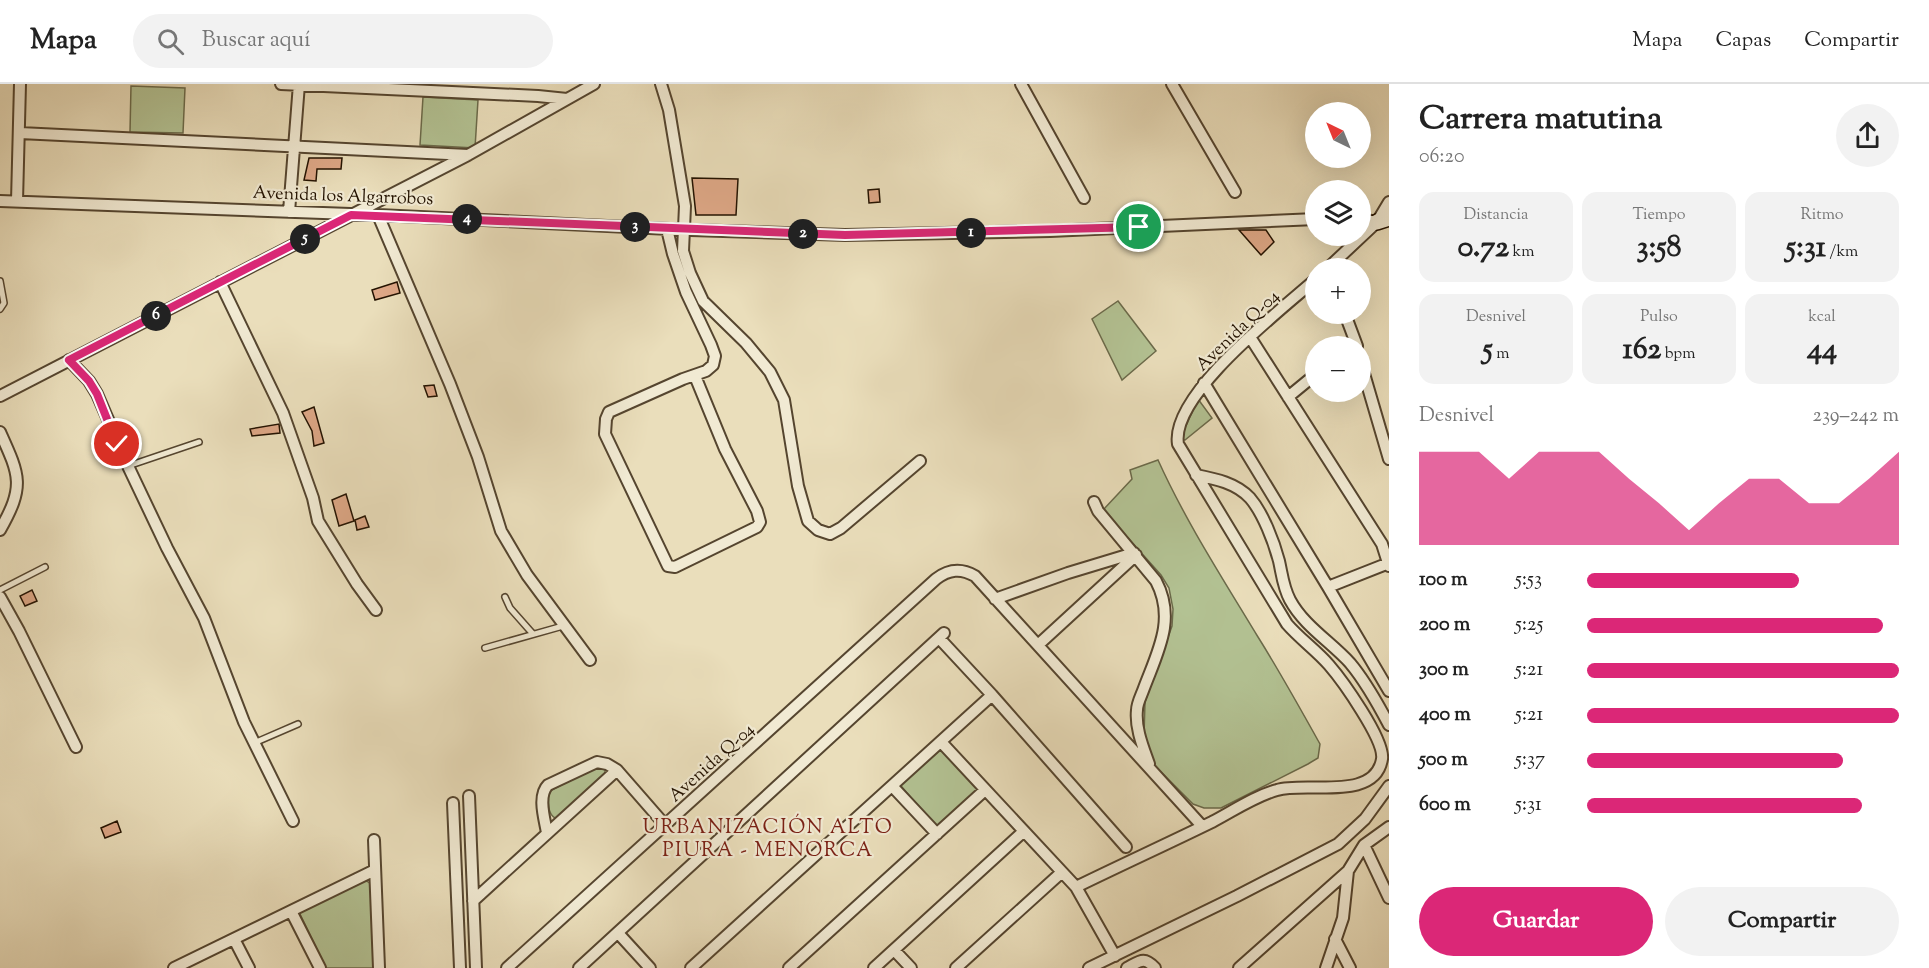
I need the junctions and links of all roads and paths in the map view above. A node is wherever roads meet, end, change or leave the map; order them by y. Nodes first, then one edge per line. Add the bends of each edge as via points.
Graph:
1 (20, 84) edge
2 (281, 84) edge
3 (299, 84) edge
4 (594, 84) edge
5 (661, 84) edge
6 (1021, 84) edge
7 (1172, 84) edge
8 (567, 99) junction
9 (20, 133) junction
10 (293, 146) junction
11 (468, 155) junction
12 (1236, 192) dead end
13 (1084, 198) dead end
14 (0, 201) edge
15 (17, 201) junction
16 (1389, 202) edge
17 (289, 212) junction
18 (351, 215) junction
19 (378, 215) junction
20 (1305, 219) edge
21 (1383, 220) edge
22 (667, 229) junction
23 (684, 230) junction
24 (1340, 258) edge
25 (0, 281) edge
26 (220, 282) junction
27 (1305, 289) edge
28 (0, 309) edge
29 (1251, 337) junction
30 (69, 360) junction
31 (695, 376) junction
32 (1204, 383) junction
33 (1305, 383) edge
34 (0, 396) edge
35 (1288, 397) junction
36 (1371, 398) edge
37 (0, 432) edge
38 (199, 442) dead end
39 (1389, 459) edge
40 (920, 461) dead end
41 (128, 466) junction
42 (1196, 475) junction
43 (1094, 502) dead end
44 (0, 530) edge
45 (1135, 554) junction
46 (1389, 564) edge
47 (45, 567) dead end
48 (1328, 587) junction
49 (0, 590) edge
50 (0, 597) edge
51 (505, 597) dead end
52 (995, 599) junction
53 (376, 610) dead end
54 (563, 626) junction
55 (533, 634) junction
56 (1038, 645) junction
57 (485, 648) dead end
58 (590, 660) dead end
59 (1389, 691) edge
60 (992, 695) junction
61 (298, 724) dead end
62 (1389, 725) edge
63 (254, 743) junction
64 (942, 743) junction
65 (76, 747) dead end
66 (617, 770) junction
67 (1151, 770) junction
68 (1389, 786) edge
69 (893, 787) junction
70 (984, 790) junction
71 (469, 796) dead end
72 (453, 803) dead end
73 (293, 821) dead end
74 (666, 825) junction
75 (1202, 826) junction
76 (1389, 827) edge
77 (1024, 831) junction
78 (547, 834) junction
79 (937, 834) junction
80 (374, 840) dead end
81 (1364, 845) junction
82 (1126, 847) dead end
83 (375, 870) junction
84 (1347, 870) junction
85 (1062, 872) junction
86 (1076, 887) junction
87 (1389, 898) edge
88 (473, 901) junction
89 (291, 911) junction
90 (618, 933) junction
91 (234, 939) junction
92 (1335, 939) junction
93 (894, 950) junction
94 (1115, 956) junction
95 (178, 967) edge
96 (249, 968) edge
97 (320, 968) edge
98 (379, 968) edge
99 (460, 968) edge
100 (476, 968) edge
101 (507, 968) edge
102 (579, 968) edge
103 (651, 968) edge
104 (691, 968) edge
105 (789, 968) edge
106 (874, 968) edge
107 (911, 968) edge
108 (956, 968) edge
109 (1089, 968) edge
110 (1127, 968) edge
111 (1155, 968) edge
112 (1239, 968) edge
113 (1326, 968) edge
114 (1350, 968) edge

1 - 9 street
2 - 3 street
3 - 8 street
3 - 10 street
4 - 8 street
5 - 23 street via 686,206
6 - 13 street
7 - 12 street
8 - 11 street
9 - 10 street
9 - 15 street
10 - 11 street
10 - 17 street
11 - 18 street
14 - 15 street, Avenida los Algarrobos
15 - 17 street, Avenida los Algarrobos
16 - 21 street
17 - 18 street, Avenida los Algarrobos
18 - 19 street, Avenida los Algarrobos
18 - 26 street
19 - 22 street, Avenida los Algarrobos
19 - 54 street via 458,405 501,531
20 - 23 street, Avenida los Algarrobos via 845,235
21 - 24 street
22 - 23 street, Avenida los Algarrobos
22 - 31 street via 686,292 715,356 713,365
23 - 40 street via 683,251 703,301 761,358 784,400 808,521 830,534
25 - 28 lane via 4,303
26 - 30 street
26 - 53 street via 282,413 318,521
27 - 29 street, Avenida Q-04
29 - 32 street, Avenida Q-04
29 - 35 street
30 - 34 street
30 - 41 street via 97,394
31 - 31 street via 609,412 606,419 605,434 668,566 675,567 757,527 760,522
32 - 42 street, Avenida Q-04 via 1176,436
32 - 48 street
33 - 35 street
35 - 46 street via 1382,544
36 - 39 street
37 - 44 street via 18,480 14,503
38 - 41 lane
41 - 63 street via 204,618
42 - 62 street via 1243,491 1253,501 1275,545 1282,582 1291,602 1350,664
42 - 75 street via 1287,624 1343,682 1382,753 1375,775 1360,784 1275,790
43 - 45 street
45 - 52 street
45 - 56 street
45 - 67 street via 1163,594 1166,612 1163,637 1137,709 1139,736
46 - 48 street
47 - 49 lane
48 - 59 street
50 - 65 street
51 - 55 lane
52 - 56 street
52 - 74 street, Avenida Q-04 via 966,571 944,573
54 - 55 lane
54 - 58 street
55 - 57 lane
56 - 67 street
60 - 64 street
60 - 82 street
60 - 90 street via 941,635
61 - 63 lane
63 - 73 street
64 - 69 street
64 - 70 street
66 - 74 street
66 - 78 street
66 - 78 street via 597,762 548,785 543,800
67 - 75 street
68 - 94 street via 1365,819 1338,844
69 - 79 street
69 - 104 street
70 - 77 street
70 - 79 street
71 - 88 street
72 - 99 street
74 - 101 street, Avenida Q-04
75 - 86 street
76 - 81 street
77 - 85 street
77 - 93 street
78 - 88 street
79 - 105 street
80 - 83 street
81 - 84 street
81 - 87 street
83 - 89 street
83 - 98 street
84 - 92 street via 1343,918
84 - 112 street
85 - 86 street
85 - 108 street
86 - 94 street
88 - 100 street
89 - 91 street
89 - 97 street
90 - 102 street
90 - 103 street
91 - 95 street
91 - 96 street
92 - 113 street
92 - 114 street
93 - 106 street
93 - 107 street
94 - 109 street
110 - 111 street via 1143,960

